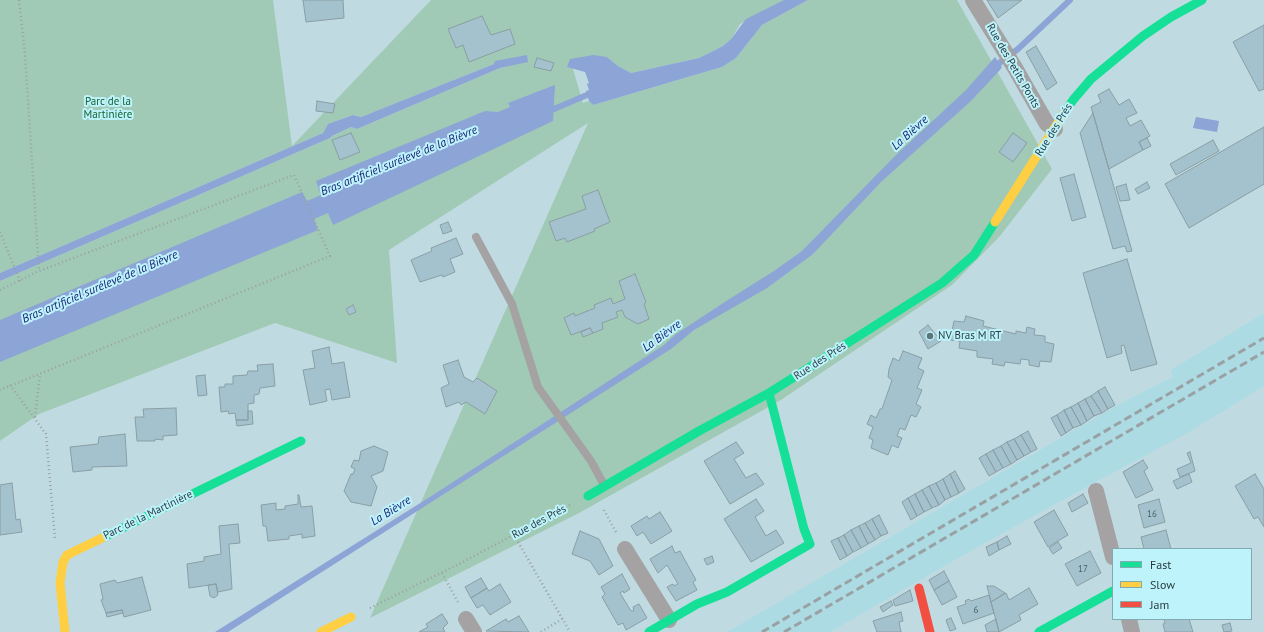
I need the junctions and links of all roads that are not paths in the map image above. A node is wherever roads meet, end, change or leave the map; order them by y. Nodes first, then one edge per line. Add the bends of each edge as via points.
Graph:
1 (973, 0) edge
2 (1202, 0) edge
3 (1055, 129) junction
4 (476, 237) dead end
5 (769, 393) junction
6 (301, 441) dead end
7 (605, 485) junction
8 (1096, 491) dead end
9 (591, 494) road end
10 (625, 549) road end
11 (1112, 553) edge
12 (919, 588) dead end
13 (1112, 592) edge
14 (351, 618) road end
15 (669, 620) junction
16 (1129, 620) edge
17 (65, 632) edge
18 (321, 632) edge
19 (649, 632) edge
20 (930, 632) edge
21 (1039, 632) edge
22 (1132, 632) edge

1 - 3 street, Rue des Petits Ponts via 1047,124
2 - 3 street, Rue des Prés via 1143,36 1091,79 1073,100
3 - 5 street, Rue des Prés via 974,254 942,283
4 - 7 lane via 512,304 538,387
5 - 7 street, Rue des Prés
5 - 15 street via 810,544 727,592
6 - 17 street, Parc de la Martinière via 67,555 63,562 60,583
7 - 9 street, Rue des Prés
8 - 11 street
10 - 15 street
12 - 20 street
13 - 21 street
14 - 18 street
15 - 19 street
16 - 22 street

